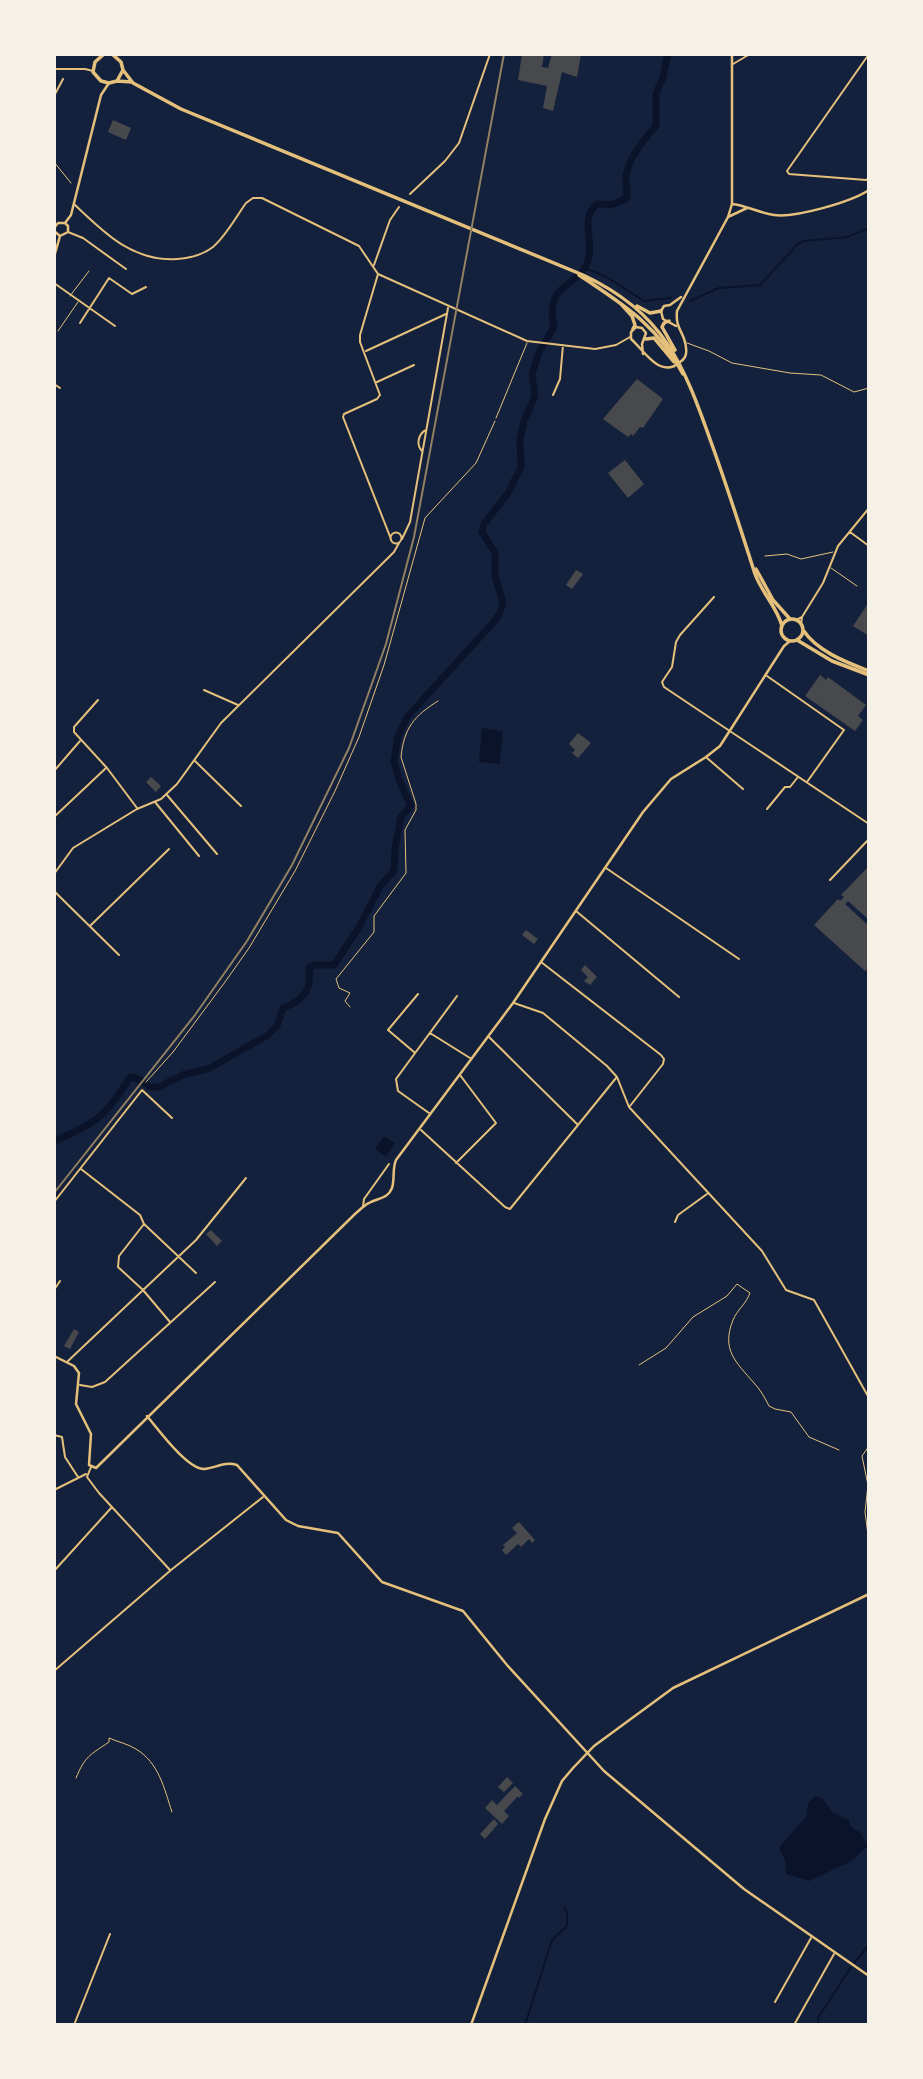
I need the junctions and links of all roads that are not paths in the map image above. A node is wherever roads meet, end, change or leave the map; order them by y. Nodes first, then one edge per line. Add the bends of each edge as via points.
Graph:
1 (104, 54) edge
2 (490, 54) edge
3 (732, 54) edge
4 (750, 54) edge
5 (114, 55) edge
6 (869, 55) edge
7 (95, 62) junction
8 (732, 64) junction
9 (54, 67) edge
10 (85, 69) junction
11 (123, 70) junction
12 (93, 72) junction
13 (63, 79) dead end
14 (117, 81) junction
15 (101, 82) junction
16 (109, 83) junction
17 (134, 83) junction
18 (101, 95) junction
19 (54, 96) edge
20 (54, 162) edge
21 (869, 178) edge
22 (71, 183) dead end
23 (869, 190) edge
24 (410, 194) dead end
25 (74, 204) junction
26 (735, 204) junction
27 (398, 207) dead end
28 (747, 208) junction
29 (729, 209) junction
30 (736, 212) junction
31 (728, 217) junction
32 (65, 223) junction
33 (55, 227) edge
34 (68, 232) junction
35 (60, 236) junction
36 (54, 257) edge
37 (374, 267) junction
38 (126, 269) dead end
39 (89, 271) dead end
40 (378, 274) junction
41 (583, 276) junction
42 (54, 284) edge
43 (146, 287) dead end
44 (609, 293) junction
45 (684, 295) junction
46 (70, 296) junction
47 (625, 299) junction
48 (78, 302) junction
49 (670, 305) junction
50 (449, 307) junction
51 (89, 310) junction
52 (661, 311) junction
53 (677, 311) junction
54 (447, 313) junction
55 (675, 317) junction
56 (668, 321) junction
57 (80, 323) dead end
58 (115, 326) dead end
59 (633, 329) junction
60 (678, 329) junction
61 (58, 331) dead end
62 (630, 337) junction
63 (644, 340) junction
64 (527, 341) junction
65 (685, 342) junction
66 (637, 343) junction
67 (564, 344) junction
68 (364, 352) junction
69 (643, 354) junction
70 (676, 357) junction
71 (414, 365) dead end
72 (376, 382) junction
73 (54, 384) edge
74 (60, 388) dead end
75 (869, 388) edge
76 (554, 395) dead end
77 (496, 418) road end
78 (427, 429) junction
79 (423, 453) junction
80 (869, 508) edge
81 (388, 527) junction
82 (407, 528) junction
83 (849, 531) junction
84 (396, 533) junction
85 (402, 539) junction
86 (391, 541) junction
87 (399, 543) junction
88 (746, 544) junction
89 (869, 547) edge
90 (394, 552) junction
91 (835, 552) junction
92 (765, 556) dead end
93 (829, 567) junction
94 (857, 586) dead end
95 (714, 597) dead end
96 (802, 617) junction
97 (790, 619) junction
98 (796, 620) junction
99 (801, 624) junction
100 (782, 626) junction
101 (803, 630) junction
102 (787, 639) junction
103 (797, 640) junction
104 (869, 673) edge
105 (766, 676) junction
106 (204, 690) dead end
107 (98, 700) dead end
108 (239, 705) junction
109 (731, 731) junction
110 (81, 740) junction
111 (706, 757) junction
112 (194, 760) junction
113 (107, 768) junction
114 (54, 771) edge
115 (798, 776) junction
116 (807, 782) junction
117 (743, 789) dead end
118 (166, 794) junction
119 (155, 801) junction
120 (241, 807) dead end
121 (137, 809) junction
122 (766, 809) dead end
123 (54, 817) edge
124 (869, 824) edge
125 (869, 839) edge
126 (169, 849) dead end
127 (217, 855) dead end
128 (200, 856) dead end
129 (605, 867) junction
130 (54, 874) edge
131 (830, 880) dead end
132 (54, 891) edge
133 (575, 910) junction
134 (91, 926) junction
135 (119, 955) dead end
136 (739, 959) dead end
137 (540, 962) junction
138 (418, 995) dead end
139 (457, 996) dead end
140 (679, 997) dead end
141 (513, 1003) junction
142 (430, 1033) junction
143 (489, 1036) junction
144 (415, 1052) junction
145 (471, 1059) junction
146 (460, 1074) junction
147 (617, 1077) junction
148 (629, 1107) junction
149 (430, 1114) junction
150 (172, 1118) dead end
151 (578, 1126) junction
152 (419, 1129) junction
153 (456, 1163) junction
154 (390, 1164) dead end
155 (81, 1170) junction
156 (246, 1178) dead end
157 (708, 1193) junction
158 (54, 1202) edge
159 (363, 1207) junction
160 (675, 1222) dead end
161 (144, 1224) junction
162 (179, 1257) junction
163 (196, 1273) dead end
164 (60, 1281) dead end
165 (215, 1282) dead end
166 (54, 1290) edge
167 (143, 1290) junction
168 (170, 1322) junction
169 (54, 1356) edge
170 (68, 1362) junction
171 (79, 1385) junction
172 (869, 1398) edge
173 (147, 1416) junction
174 (54, 1434) edge
175 (91, 1467) junction
176 (87, 1474) junction
177 (78, 1477) junction
178 (54, 1490) edge
179 (264, 1496) junction
180 (112, 1507) junction
181 (171, 1570) junction
182 (54, 1571) edge
183 (869, 1594) edge
184 (54, 1671) edge
185 (587, 1753) junction
186 (110, 1934) dead end
187 (812, 1937) junction
188 (835, 1953) junction
189 (869, 1976) edge
190 (775, 2003) dead end
191 (75, 2025) edge
192 (471, 2025) edge
193 (794, 2025) edge

1 - 7 main road
2 - 24 street via 458,143 445,162
3 - 8 street
4 - 8 street
5 - 11 main road
6 - 21 street via 788,170 802,176
7 - 10 street
7 - 12 main road
8 - 26 street
9 - 10 street
10 - 12 street
11 - 14 main road
11 - 17 main road
12 - 15 main road
13 - 19 street
14 - 16 main road
14 - 17 main road
15 - 16 main road
15 - 18 street
16 - 18 street
17 - 41 main road via 181,109
18 - 25 street
20 - 22 lane
23 - 28 street via 840,203 776,215
25 - 32 street
25 - 37 street via 132,252 176,259 215,246 246,203 262,198 349,240
26 - 28 street
26 - 29 street
26 - 30 street
27 - 37 street
28 - 30 street
29 - 30 street
29 - 31 street
30 - 31 street
31 - 45 street
32 - 33 street
32 - 34 street
33 - 35 street
34 - 35 street
34 - 38 street
35 - 36 street
37 - 40 street
39 - 46 lane
40 - 50 street
40 - 68 street via 360,335
41 - 44 main road
41 - 47 main road
42 - 46 street
43 - 51 street via 132,294 109,278
44 - 59 main road via 632,316
44 - 70 main road
45 - 49 street
45 - 53 street
46 - 48 street
47 - 52 main road via 647,312
47 - 70 main road via 654,326
48 - 51 street
48 - 61 lane
49 - 52 street
49 - 53 street
50 - 54 street
50 - 64 street
51 - 57 street
51 - 58 street
52 - 56 street
53 - 55 street
54 - 68 street
54 - 78 street
55 - 56 street
55 - 60 street
56 - 60 street
56 - 70 main road via 662,327
59 - 62 street
59 - 63 street via 643,329
60 - 65 street
62 - 66 street
62 - 67 street via 595,349
63 - 66 street
63 - 69 street
63 - 70 main road via 654,338
64 - 67 street
64 - 77 lane
65 - 69 street via 683,360 674,367 660,366
65 - 75 lane via 732,363 821,374 854,392
66 - 69 street
67 - 76 street
68 - 72 street
70 - 88 main road
71 - 72 street
72 - 81 street via 377,399 343,417
73 - 74 street
78 - 79 street
78 - 79 street via 418,444
79 - 82 street
80 - 83 street
81 - 84 street
81 - 86 street
82 - 84 street
82 - 85 street
83 - 89 street
83 - 91 street
84 - 85 street
84 - 86 street
85 - 87 street
86 - 87 street
86 - 90 street
87 - 90 street
88 - 97 main road via 766,589
88 - 100 main road via 760,587
90 - 108 street
91 - 92 lane via 801,559 787,554
91 - 93 street
93 - 94 lane
93 - 96 street
95 - 109 street via 680,635 672,667 662,682
96 - 98 street
96 - 99 street
97 - 98 main road
97 - 100 main road
98 - 99 main road
99 - 101 main road
100 - 102 main road
101 - 103 main road
101 - 104 main road via 829,653
102 - 103 main road
102 - 105 street
103 - 104 main road via 832,661
105 - 109 street
105 - 116 street via 845,730
106 - 108 street
107 - 110 street via 75,727
108 - 112 street
109 - 111 street
109 - 115 street
110 - 113 street
110 - 114 street
111 - 117 street
111 - 129 street via 671,779
112 - 118 street
112 - 120 street
113 - 121 street
113 - 123 street
115 - 116 street
115 - 122 street
116 - 124 street
118 - 119 street
118 - 127 street
119 - 121 street
119 - 128 street
121 - 130 street via 73,848
125 - 131 street
126 - 134 street
129 - 133 street
129 - 136 street
132 - 134 street
133 - 137 street
133 - 140 street
134 - 135 street
137 - 141 street
137 - 148 street via 664,1059
138 - 144 street via 388,1030
139 - 142 street
141 - 143 street
141 - 147 street via 543,1013
142 - 144 street
142 - 145 street
143 - 145 street
143 - 151 street
144 - 149 street via 396,1079 396,1087
145 - 146 street
146 - 149 street
146 - 153 street via 496,1123
147 - 148 street
147 - 151 street
148 - 157 street
149 - 152 street
150 - 155 street via 142,1090
151 - 153 street via 507,1209
152 - 153 street
152 - 159 street via 395,1164 389,1193
154 - 159 street
155 - 158 street
155 - 161 street via 135,1210
156 - 162 street
157 - 160 street
157 - 172 street via 762,1251 786,1290 814,1300
159 - 173 street
161 - 162 street
161 - 167 street via 118,1261 122,1272
162 - 163 street
162 - 167 street
164 - 166 street
165 - 168 street
167 - 168 street
167 - 170 street
168 - 171 street via 102,1383
169 - 170 street
170 - 171 street via 78,1371
171 - 175 street via 76,1404 91,1434
173 - 175 street via 96,1468
173 - 179 street via 192,1465 203,1469 228,1462 237,1465
174 - 177 street via 62,1437 65,1457
175 - 176 street
176 - 177 street
176 - 180 street
177 - 178 street
179 - 181 street
179 - 185 street via 291,1524 343,1537 387,1585 463,1611
180 - 181 street
180 - 182 street
181 - 184 street
183 - 185 street via 673,1688
185 - 187 street via 744,1889
185 - 192 street via 554,1797
186 - 191 street
187 - 188 street
187 - 190 street
188 - 189 street
188 - 193 street

